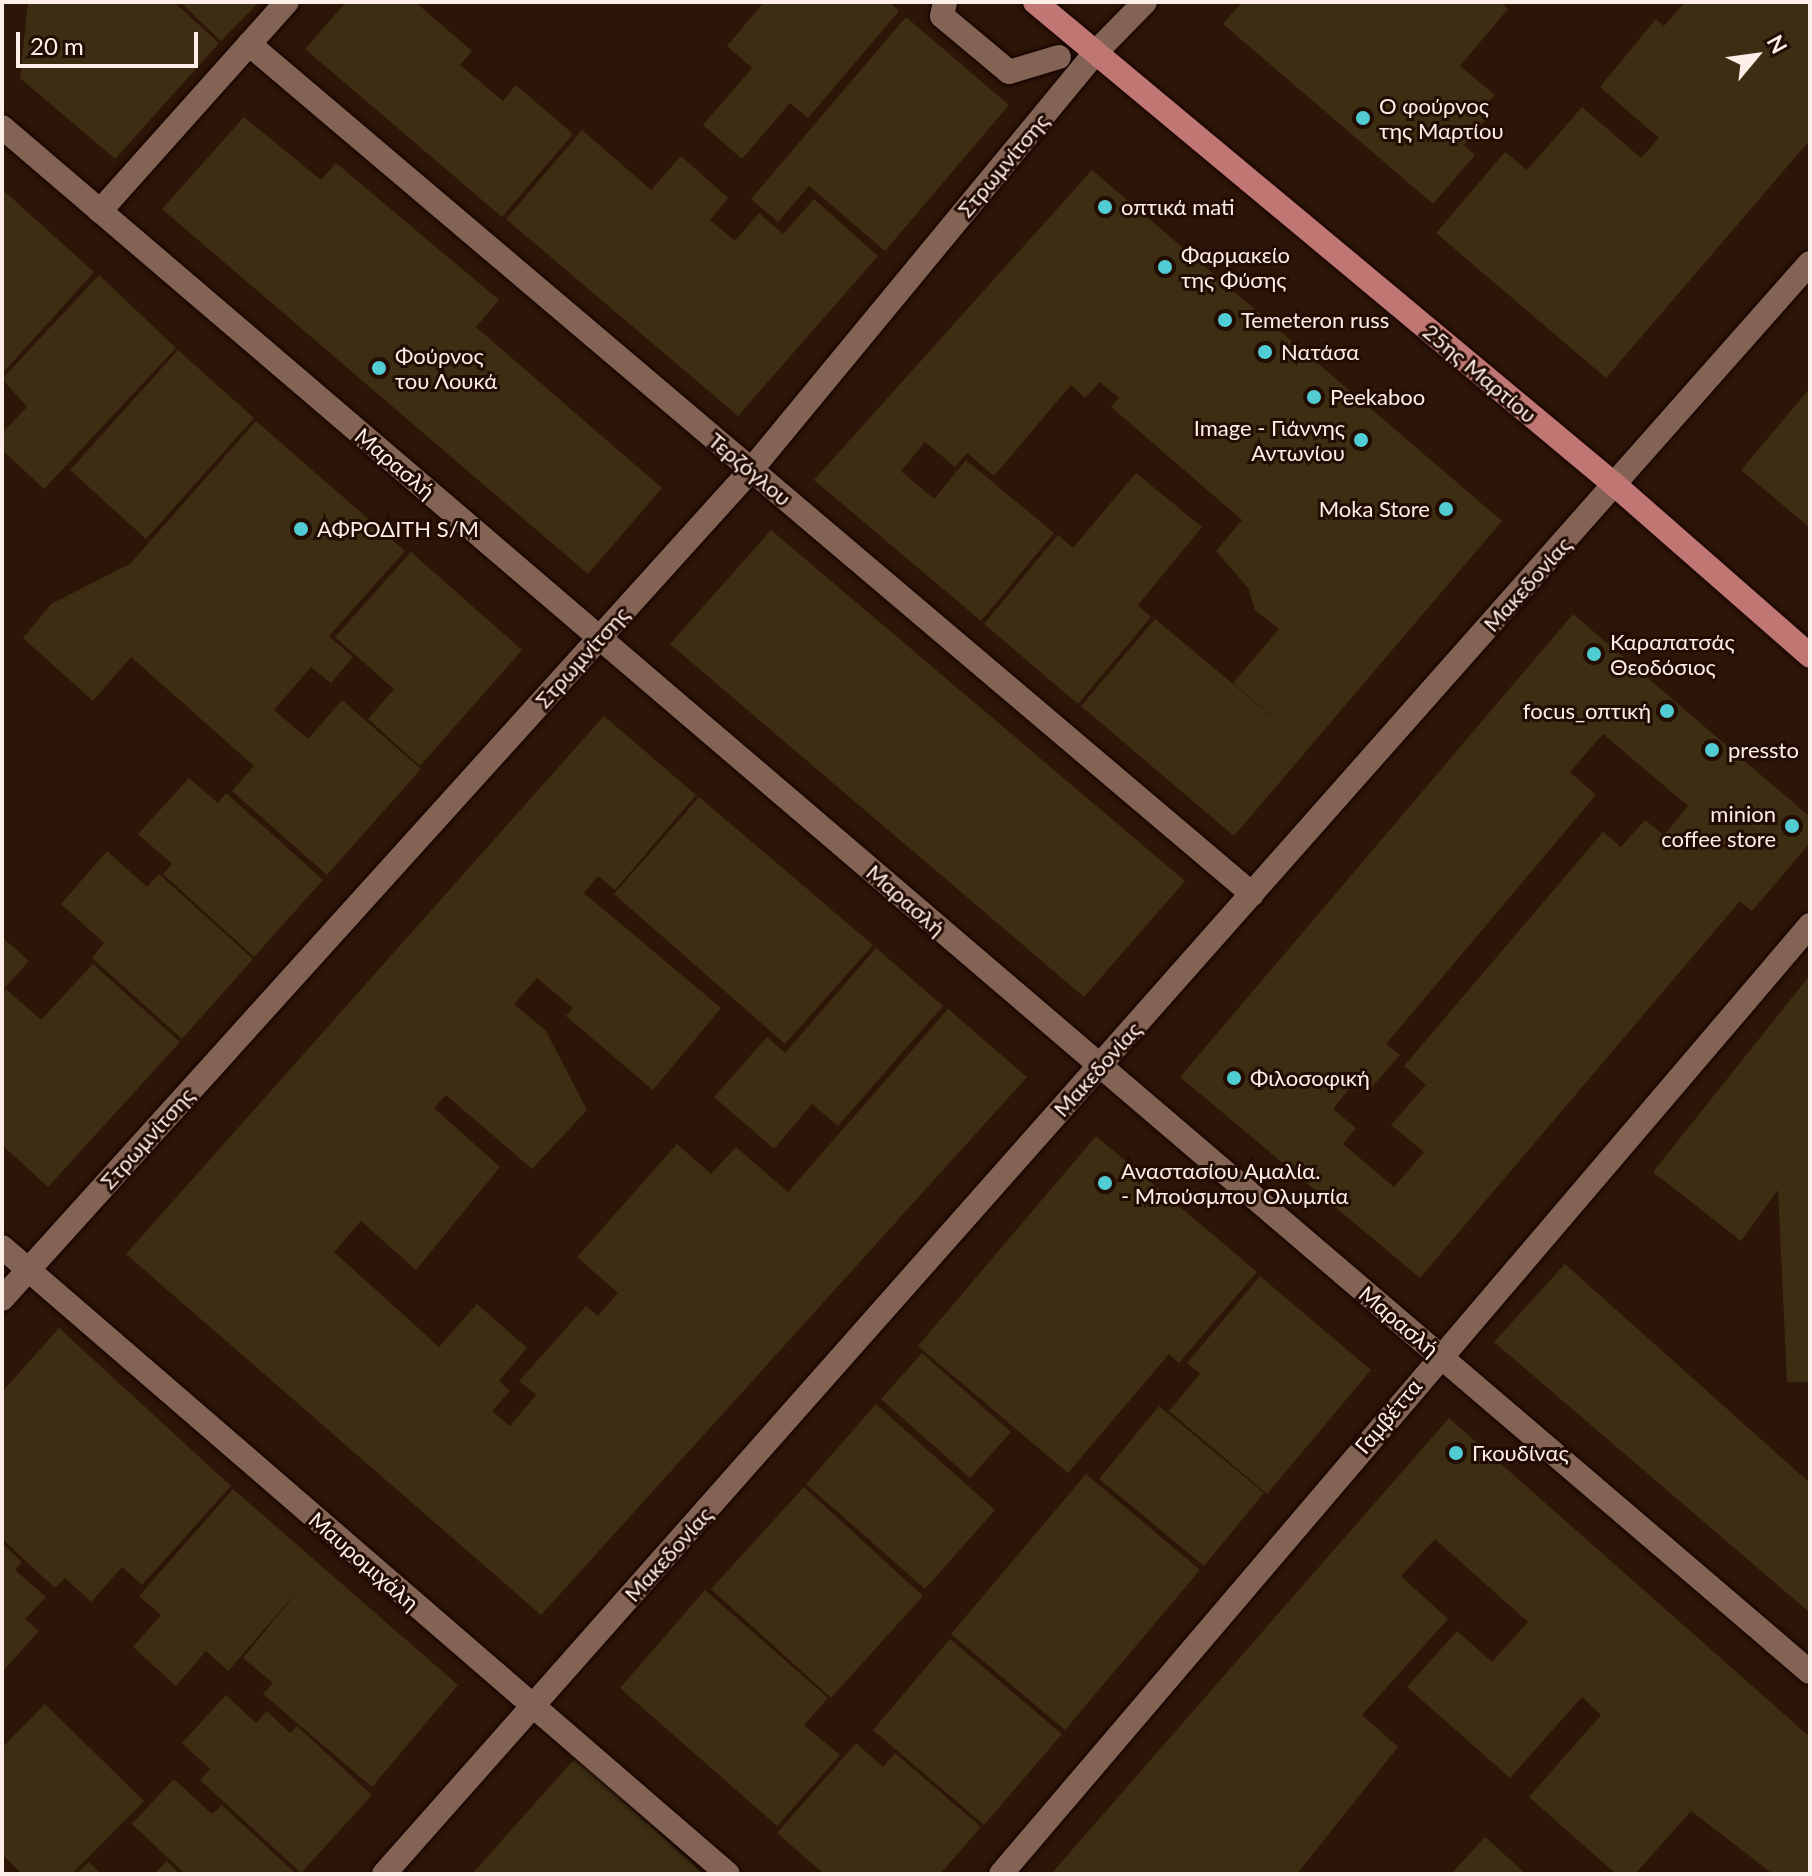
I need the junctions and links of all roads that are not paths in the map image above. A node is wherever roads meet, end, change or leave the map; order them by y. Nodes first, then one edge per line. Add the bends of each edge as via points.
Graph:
1 (287, 2) edge
2 (945, 2) edge
3 (1035, 2) edge
4 (1145, 2) edge
5 (249, 44) junction
6 (1096, 52) junction
7 (1059, 57) dead end
8 (2, 127) edge
9 (100, 211) junction
10 (1810, 263) edge
11 (751, 470) junction
12 (1615, 485) junction
13 (600, 637) junction
14 (1810, 656) edge
15 (1252, 894) junction
16 (1810, 925) edge
17 (1100, 1066) junction
18 (2, 1247) edge
19 (27, 1271) junction
20 (2, 1299) edge
21 (1440, 1356) junction
22 (1810, 1672) edge
23 (533, 1706) junction
24 (384, 1874) edge
25 (728, 1874) edge
26 (1001, 1874) edge

1 - 5 street
2 - 7 street via 942,16 1009,72
3 - 6 main road, 25ης Μαρτίου
4 - 6 street, Στρωμνίτσης
5 - 9 street
5 - 11 street, Τερζόγλου
6 - 11 street, Στρωμνίτσης
6 - 12 main road, 25ης Μαρτίου
8 - 9 street, Μαρασλή
9 - 13 street, Μαρασλή
10 - 12 street, Μακεδονίας
11 - 13 street, Στρωμνίτσης
11 - 15 street, Τερζόγλου
12 - 14 main road, 25ης Μαρτίου
12 - 15 street, Μακεδονίας
13 - 17 street, Μαρασλή
13 - 19 street, Στρωμνίτσης
15 - 17 street, Μακεδονίας
16 - 21 street, Γαμβέττα
17 - 21 street, Μαρασλή
17 - 23 street, Μακεδονίας
18 - 19 street, Μαυρομιχάλη
19 - 20 street, Στρωμνίτσης
19 - 23 street, Μαυρομιχάλη
21 - 22 street, Μαρασλή
21 - 26 street, Γαμβέττα
23 - 24 street, Μακεδονίας
23 - 25 street, Μαυρομιχάλη

